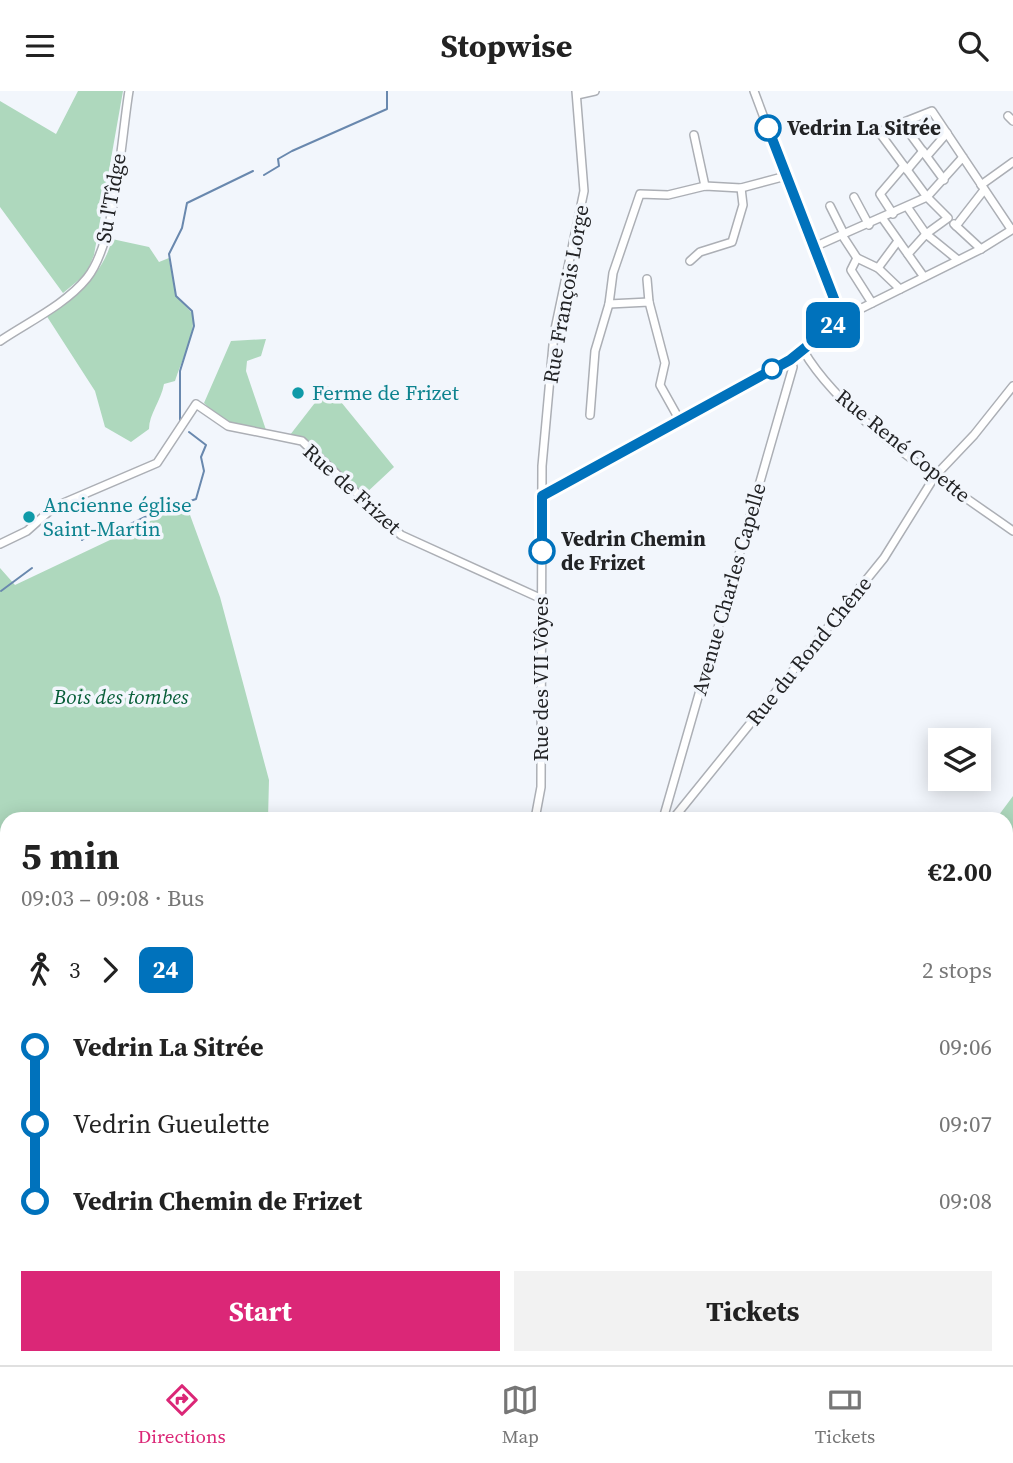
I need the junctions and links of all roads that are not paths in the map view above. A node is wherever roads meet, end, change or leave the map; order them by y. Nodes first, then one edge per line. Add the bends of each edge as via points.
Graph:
1 (128, 91) edge
2 (595, 91) edge
3 (754, 91) edge
4 (577, 93) edge
5 (902, 123) junction
6 (947, 132) junction
7 (694, 135) dead end
8 (925, 154) junction
9 (963, 157) junction
10 (1013, 162) edge
11 (905, 168) junction
12 (786, 176) junction
13 (944, 180) junction
14 (705, 186) junction
15 (983, 187) junction
16 (741, 188) junction
17 (854, 197) dead end
18 (927, 197) junction
19 (830, 206) dead end
20 (908, 208) junction
21 (893, 214) junction
22 (948, 218) junction
23 (883, 219) junction
24 (869, 225) junction
25 (956, 226) junction
26 (1012, 229) edge
27 (926, 234) junction
28 (843, 235) junction
29 (898, 241) junction
30 (814, 247) junction
31 (981, 249) junction
32 (908, 254) junction
33 (857, 258) junction
34 (958, 260) junction
35 (690, 261) dead end
36 (878, 268) junction
37 (925, 277) junction
38 (647, 279) dead end
39 (900, 289) junction
40 (649, 302) junction
41 (872, 303) junction
42 (609, 304) junction
43 (838, 316) junction
44 (0, 341) edge
45 (803, 350) junction
46 (790, 360) junction
47 (1013, 386) edge
48 (590, 415) dead end
49 (679, 419) junction
50 (935, 476) junction
51 (542, 496) junction
52 (1013, 531) edge
53 (0, 544) edge
54 (542, 599) junction
55 (536, 812) edge
56 (665, 812) edge
57 (679, 812) edge

1 - 44 street, Su l'Tîdge via 104,247 87,278
2 - 4 street
3 - 12 street
4 - 51 street, Rue François Lorge via 584,191 554,334
5 - 6 street via 932,111
5 - 8 street
5 - 11 street via 879,132
6 - 8 street
6 - 9 street
7 - 14 street
8 - 11 street
8 - 13 street
9 - 13 street
9 - 15 street
10 - 15 street
11 - 18 street
11 - 21 street via 880,194
12 - 16 street
12 - 30 street
13 - 18 street
14 - 16 street
14 - 42 street via 668,195 640,194 613,272
15 - 25 street
15 - 26 street
16 - 35 street via 743,205 732,242 700,252
17 - 24 street
18 - 20 street
18 - 22 street
19 - 28 street
20 - 21 street
20 - 27 street
21 - 23 street
22 - 25 street
22 - 27 street
23 - 24 street
23 - 29 street
24 - 28 street
25 - 31 street
26 - 31 street
27 - 32 street
27 - 34 street
28 - 30 street
28 - 33 street
29 - 32 street
29 - 36 street
30 - 43 street
31 - 34 street
32 - 37 street
33 - 36 street
33 - 41 street via 851,270
34 - 37 street
36 - 39 street
37 - 39 street
38 - 40 street
39 - 41 street
40 - 42 street
40 - 49 street via 665,363 660,385
41 - 43 street
42 - 48 street via 595,351
43 - 45 street via 836,323
45 - 46 street
45 - 50 street, Rue René Copette via 845,403
46 - 49 street
46 - 56 street, Avenue Charles Capelle via 793,367
47 - 50 street, Rue du Rond Chêne
49 - 51 street
50 - 52 street, Rue René Copette
50 - 57 street, Rue du Rond Chêne via 884,558
51 - 54 street, Rue des VII Vôyes
53 - 54 street, Rue de Frizet via 27,531 54,507 157,463 196,404 228,426 302,441 401,535
54 - 55 street, Rue des VII Vôyes via 541,787

